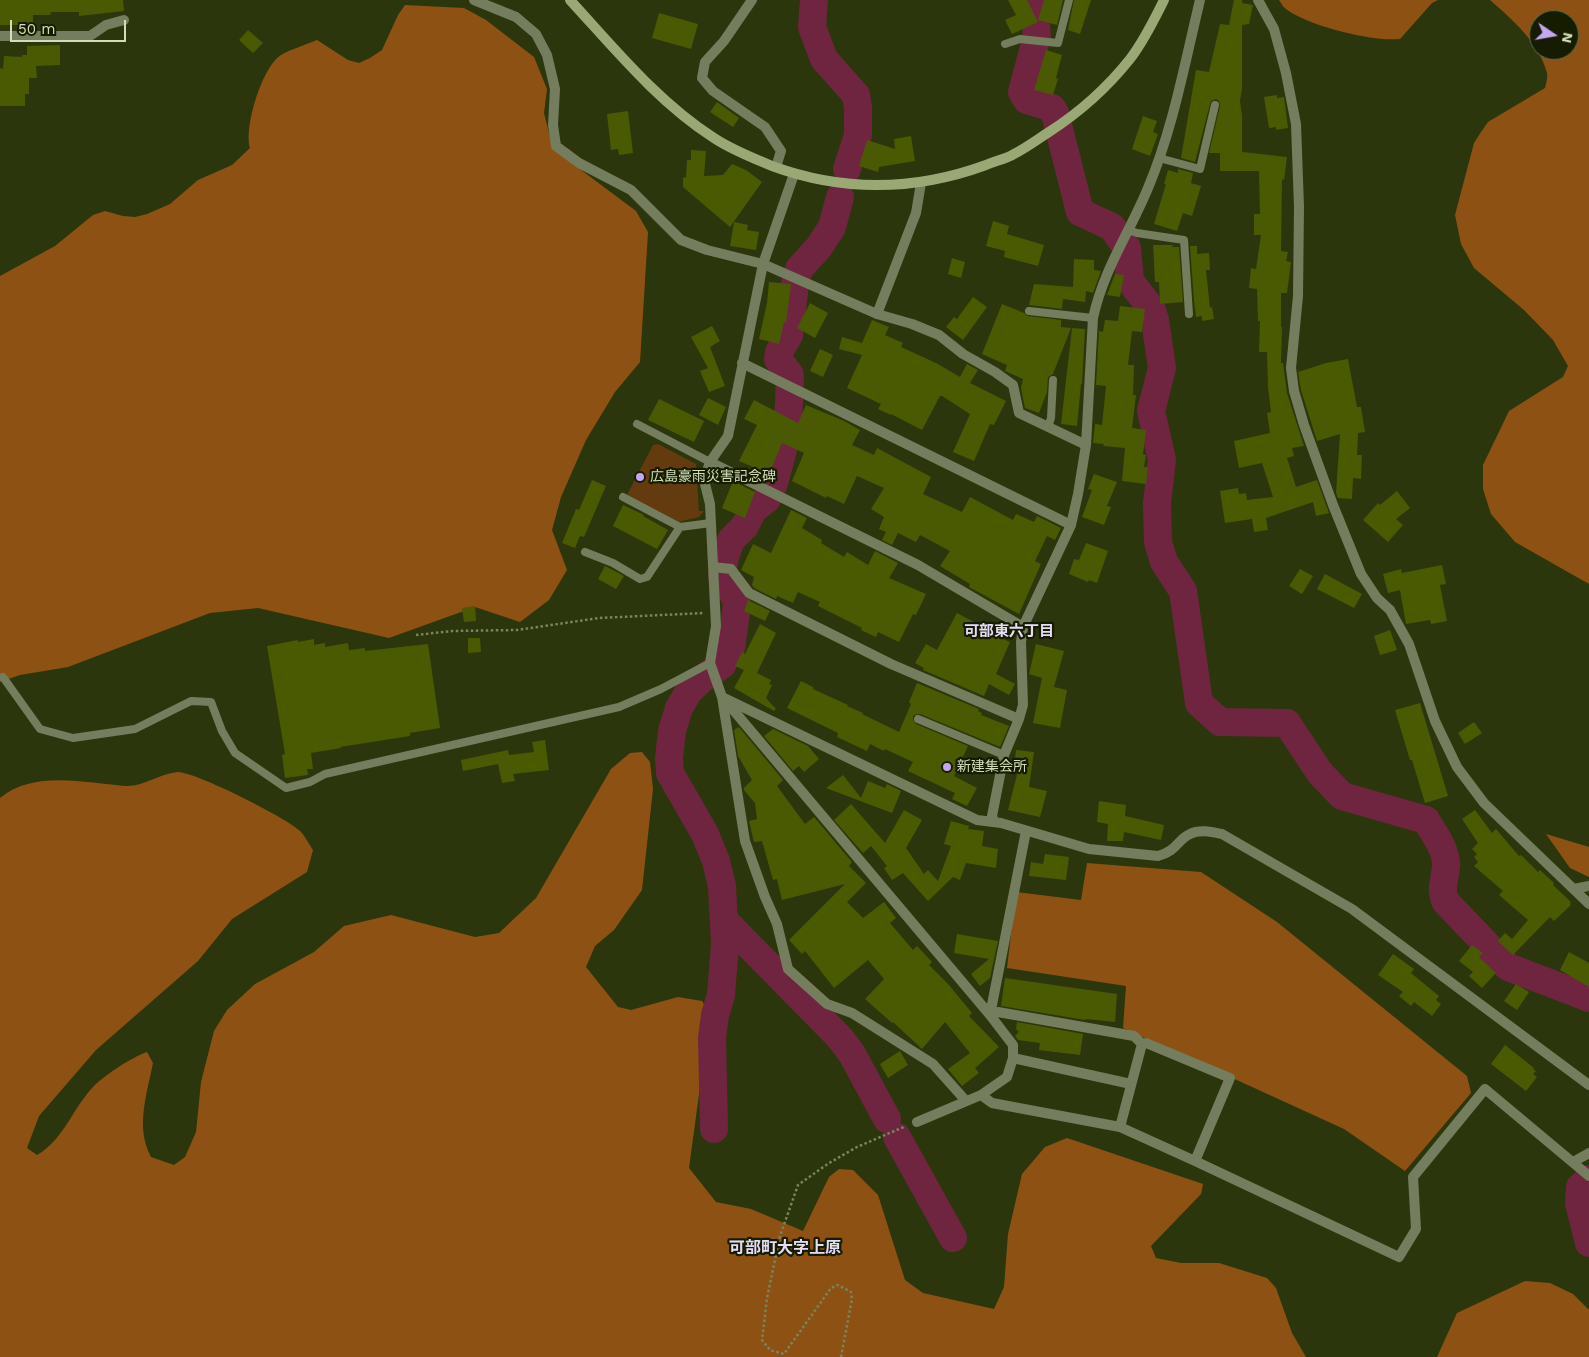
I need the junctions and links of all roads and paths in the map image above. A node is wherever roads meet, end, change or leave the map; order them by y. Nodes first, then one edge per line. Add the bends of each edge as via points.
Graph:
1 (474, 0) edge
2 (570, 0) edge
3 (752, 0) edge
4 (1069, 0) edge
5 (1164, 0) edge
6 (1200, 0) edge
7 (1258, 0) edge
8 (124, 20) dead end
9 (0, 36) edge
10 (1005, 44) dead end
11 (1215, 105) dead end
12 (1159, 158) junction
13 (776, 167) junction
14 (794, 174) junction
15 (921, 183) junction
16 (1123, 239) junction
17 (763, 264) junction
18 (1029, 311) dead end
19 (877, 314) junction
20 (1189, 314) dead end
21 (1093, 318) junction
22 (742, 364) junction
23 (1053, 380) dead end
24 (637, 424) dead end
25 (1048, 427) junction
26 (1086, 445) junction
27 (710, 462) junction
28 (623, 497) dead end
29 (711, 523) junction
30 (1071, 525) junction
31 (680, 527) junction
32 (585, 552) dead end
33 (720, 568) junction
34 (715, 612) junction
35 (1023, 627) junction
36 (416, 635) dead end
37 (712, 669) junction
38 (4, 677) dead end
39 (722, 697) junction
40 (918, 719) dead end
41 (1019, 719) junction
42 (1004, 755) junction
43 (994, 821) junction
44 (1026, 831) junction
45 (1589, 886) edge
46 (1574, 889) junction
47 (1589, 904) edge
48 (990, 1015) junction
49 (1142, 1044) junction
50 (1013, 1058) junction
51 (1131, 1084) junction
52 (1589, 1086) edge
53 (981, 1095) junction
54 (966, 1101) junction
55 (917, 1122) joint
56 (1120, 1128) junction
57 (1589, 1153) edge
58 (1196, 1161) junction
59 (1573, 1162) junction
60 (1586, 1174) edge
61 (842, 1357) edge

1 - 17 street via 516,17 536,34 547,55 555,89 553,124 556,146 579,163 631,190 682,240
2 - 13 street via 645,82 680,113 715,139
3 - 13 street via 706,62 702,78 713,90 765,127 781,151
4 - 10 lane via 1058,43 1020,39
5 - 15 street via 1130,58 1098,95 1069,119 1014,154 961,174
6 - 12 street via 1179,91
7 - 46 street via 1274,29 1296,124 1298,286 1291,368 1304,425 1361,574 1376,598 1390,610 1409,644 1435,721 1458,767 1484,803
8 - 9 street via 106,25 90,36
11 - 12 lane via 1200,169
12 - 16 street
13 - 14 street
14 - 15 street via 875,185
14 - 17 street
15 - 19 street via 916,213
16 - 20 lane via 1137,234 1184,240
16 - 21 street via 1097,300
17 - 19 street
17 - 22 street
18 - 21 lane
19 - 25 street via 939,335 1013,385 1019,413
21 - 26 street
22 - 27 street via 728,436
22 - 30 street
23 - 25 lane
24 - 27 lane
25 - 26 street
26 - 30 street
27 - 29 street via 704,480
27 - 35 street via 918,565
28 - 31 lane
29 - 31 lane
29 - 33 street
30 - 35 street
31 - 32 lane via 647,577 640,579
33 - 34 street
33 - 41 street via 731,569 749,593 891,664
34 - 36 path via 599,618 517,630
34 - 37 street
35 - 41 street via 1023,705
37 - 38 lane via 619,707 324,774 310,782 286,788 235,753 211,702 191,701 135,729 73,738 40,729
37 - 39 street
39 - 43 street via 977,820
39 - 48 street
39 - 54 street via 745,842 778,924 788,969 827,1004 852,1013 933,1064
40 - 42 lane
41 - 42 street
42 - 43 street via 992,816
43 - 44 street
44 - 48 street
44 - 52 street via 1088,849 1158,856 1168,853 1190,834 1205,831 1222,834 1352,909
45 - 46 street
46 - 47 street
48 - 49 street via 998,1012 1134,1036
48 - 50 street via 1013,1045
49 - 51 street
49 - 58 street via 1230,1078
50 - 51 street
50 - 53 street via 1007,1077
51 - 56 street
53 - 54 street
53 - 56 street via 992,1103
54 - 55 street
55 - 61 path via 856,1147 798,1185 780,1236 762,1340 770,1350 784,1354 831,1288 838,1285 851,1292 852,1299
56 - 58 street
57 - 59 street
58 - 59 street via 1399,1257 1416,1230 1413,1177 1485,1089
59 - 60 street

